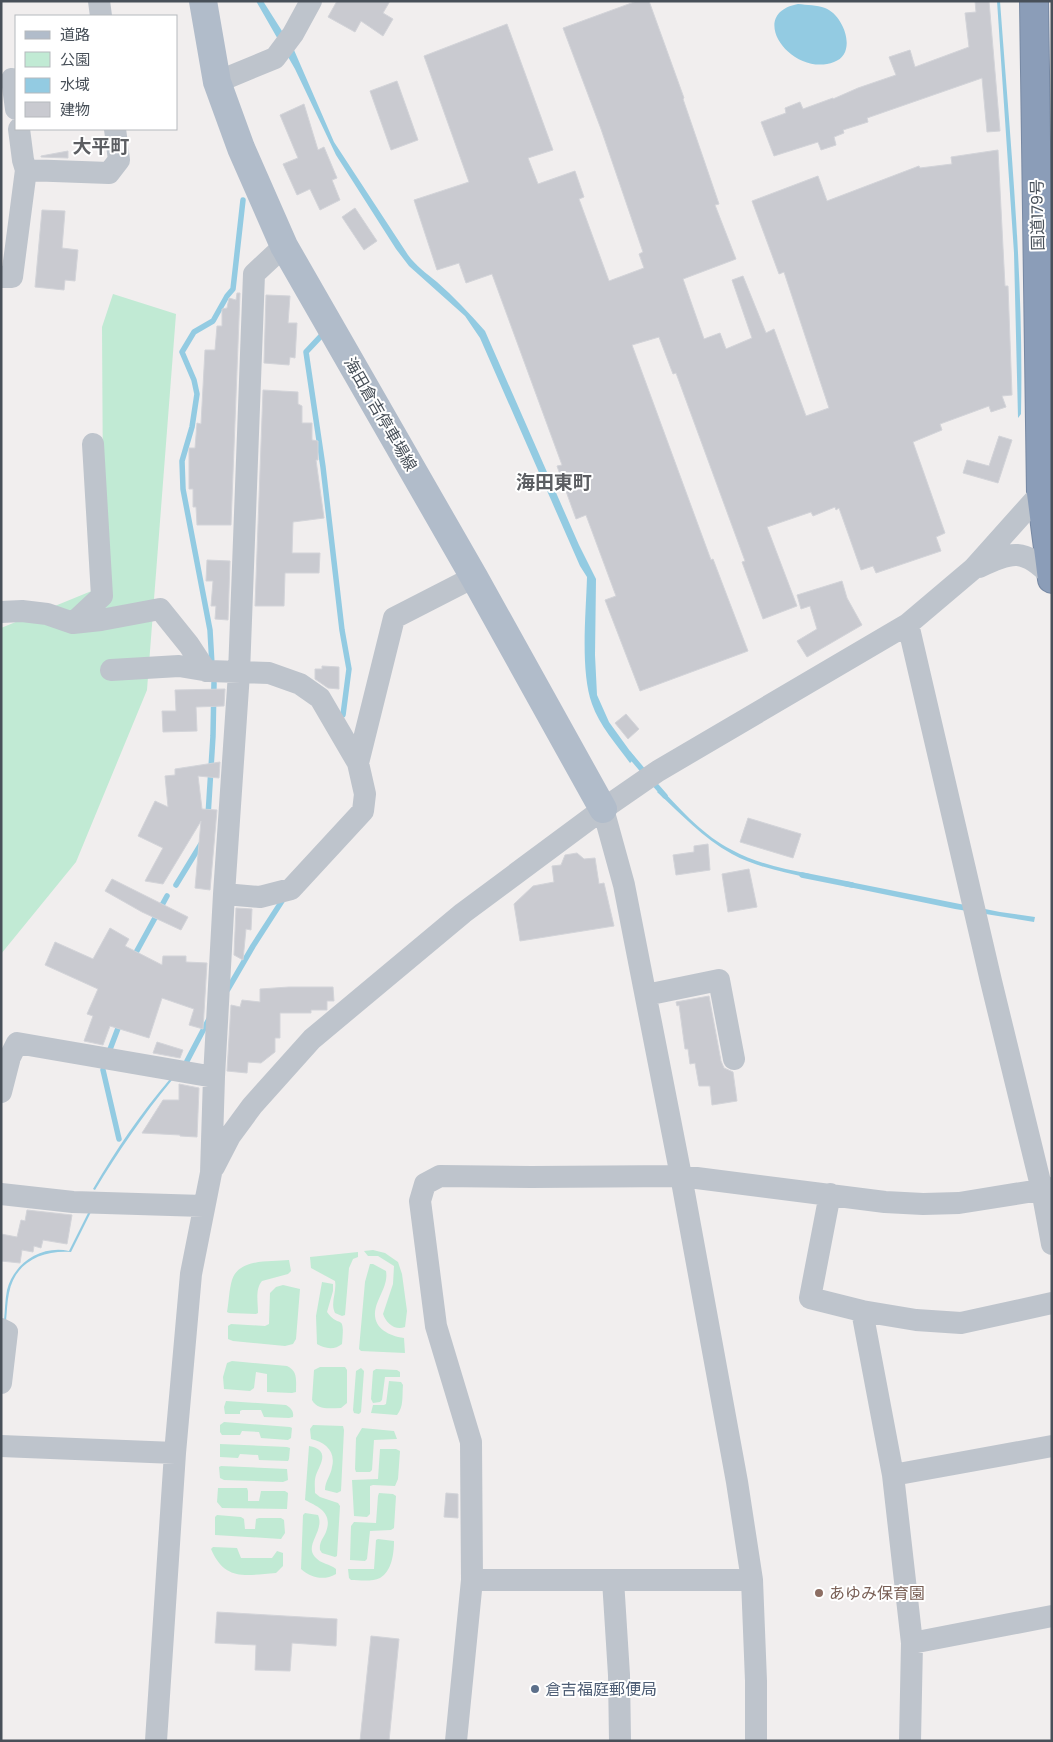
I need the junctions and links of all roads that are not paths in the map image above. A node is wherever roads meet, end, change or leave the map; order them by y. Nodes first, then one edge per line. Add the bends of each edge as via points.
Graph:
1 (100, 1) edge
2 (203, 1) edge
3 (311, 1) edge
4 (1034, 1) edge
5 (101, 15) edge
6 (10, 80) edge
7 (217, 82) junction
8 (15, 105) edge
9 (19, 130) edge
10 (115, 130) edge
11 (26, 170) junction
12 (284, 246) junction
13 (1, 277) edge
14 (93, 444) dead end
15 (1047, 492) edge
16 (973, 569) junction
17 (474, 577) junction
18 (1051, 578) edge
19 (1, 612) edge
20 (73, 623) junction
21 (908, 624) junction
22 (111, 670) dead end
23 (206, 671) junction
24 (239, 673) junction
25 (358, 763) junction
26 (603, 809) junction
27 (224, 894) junction
28 (646, 994) junction
29 (9, 1042) edge
30 (734, 1059) dead end
31 (214, 1077) junction
32 (1, 1092) edge
33 (211, 1172) junction
34 (681, 1176) junction
35 (1047, 1189) edge
36 (1, 1194) edge
37 (830, 1194) junction
38 (204, 1206) junction
39 (1052, 1244) edge
40 (1052, 1303) edge
41 (862, 1311) junction
42 (1, 1330) edge
43 (1, 1383) edge
44 (1, 1446) edge
45 (1052, 1446) edge
46 (175, 1454) junction
47 (893, 1475) junction
48 (472, 1580) junction
49 (614, 1580) junction
50 (752, 1580) junction
51 (1052, 1616) edge
52 (912, 1643) junction
53 (156, 1741) edge
54 (456, 1741) edge
55 (620, 1741) edge
56 (756, 1741) edge
57 (910, 1741) edge

1 - 5 street
2 - 7 main road, 海田倉吉停車場線
3 - 7 street via 275,58
4 - 15 highway, 国道179号
6 - 8 street
7 - 12 main road, 海田倉吉停車場線 via 241,148
9 - 11 street
10 - 11 street via 119,160 109,173
11 - 13 street via 12,277
12 - 17 main road, 海田倉吉停車場線
12 - 24 street via 254,274
14 - 20 street via 102,596
15 - 16 street
15 - 18 highway, 国道179号
16 - 18 street via 1002,556 1016,555 1040,564
16 - 21 street
17 - 25 street via 394,618
17 - 26 main road, 海田倉吉停車場線
19 - 20 street via 47,614
20 - 23 street via 160,609 190,645
21 - 26 street via 658,771
21 - 35 street via 991,981
22 - 23 street via 179,666
23 - 24 street
24 - 25 street via 269,673 300,684 320,698
24 - 27 street
25 - 27 street via 365,794 363,811 291,889 260,897
26 - 28 street via 624,886
26 - 33 street via 463,913 312,1039 252,1106 230,1136
27 - 31 street
28 - 30 street via 718,980
28 - 34 street
29 - 31 street
29 - 32 street via 10,1057
31 - 33 street
33 - 38 street
34 - 37 street
34 - 48 street via 440,1176 425,1184 420,1201 436,1326 471,1442
34 - 50 street
35 - 37 street via 959,1203 923,1204
35 - 39 street
36 - 38 street via 73,1202
37 - 41 street via 810,1298
38 - 46 street via 191,1274
40 - 41 street via 961,1323
41 - 47 street
42 - 43 street via 7,1332
44 - 46 street
45 - 47 street
46 - 53 street
47 - 52 street
48 - 49 street
48 - 54 street
49 - 50 street
49 - 55 street
50 - 56 street
51 - 52 street
52 - 57 street

